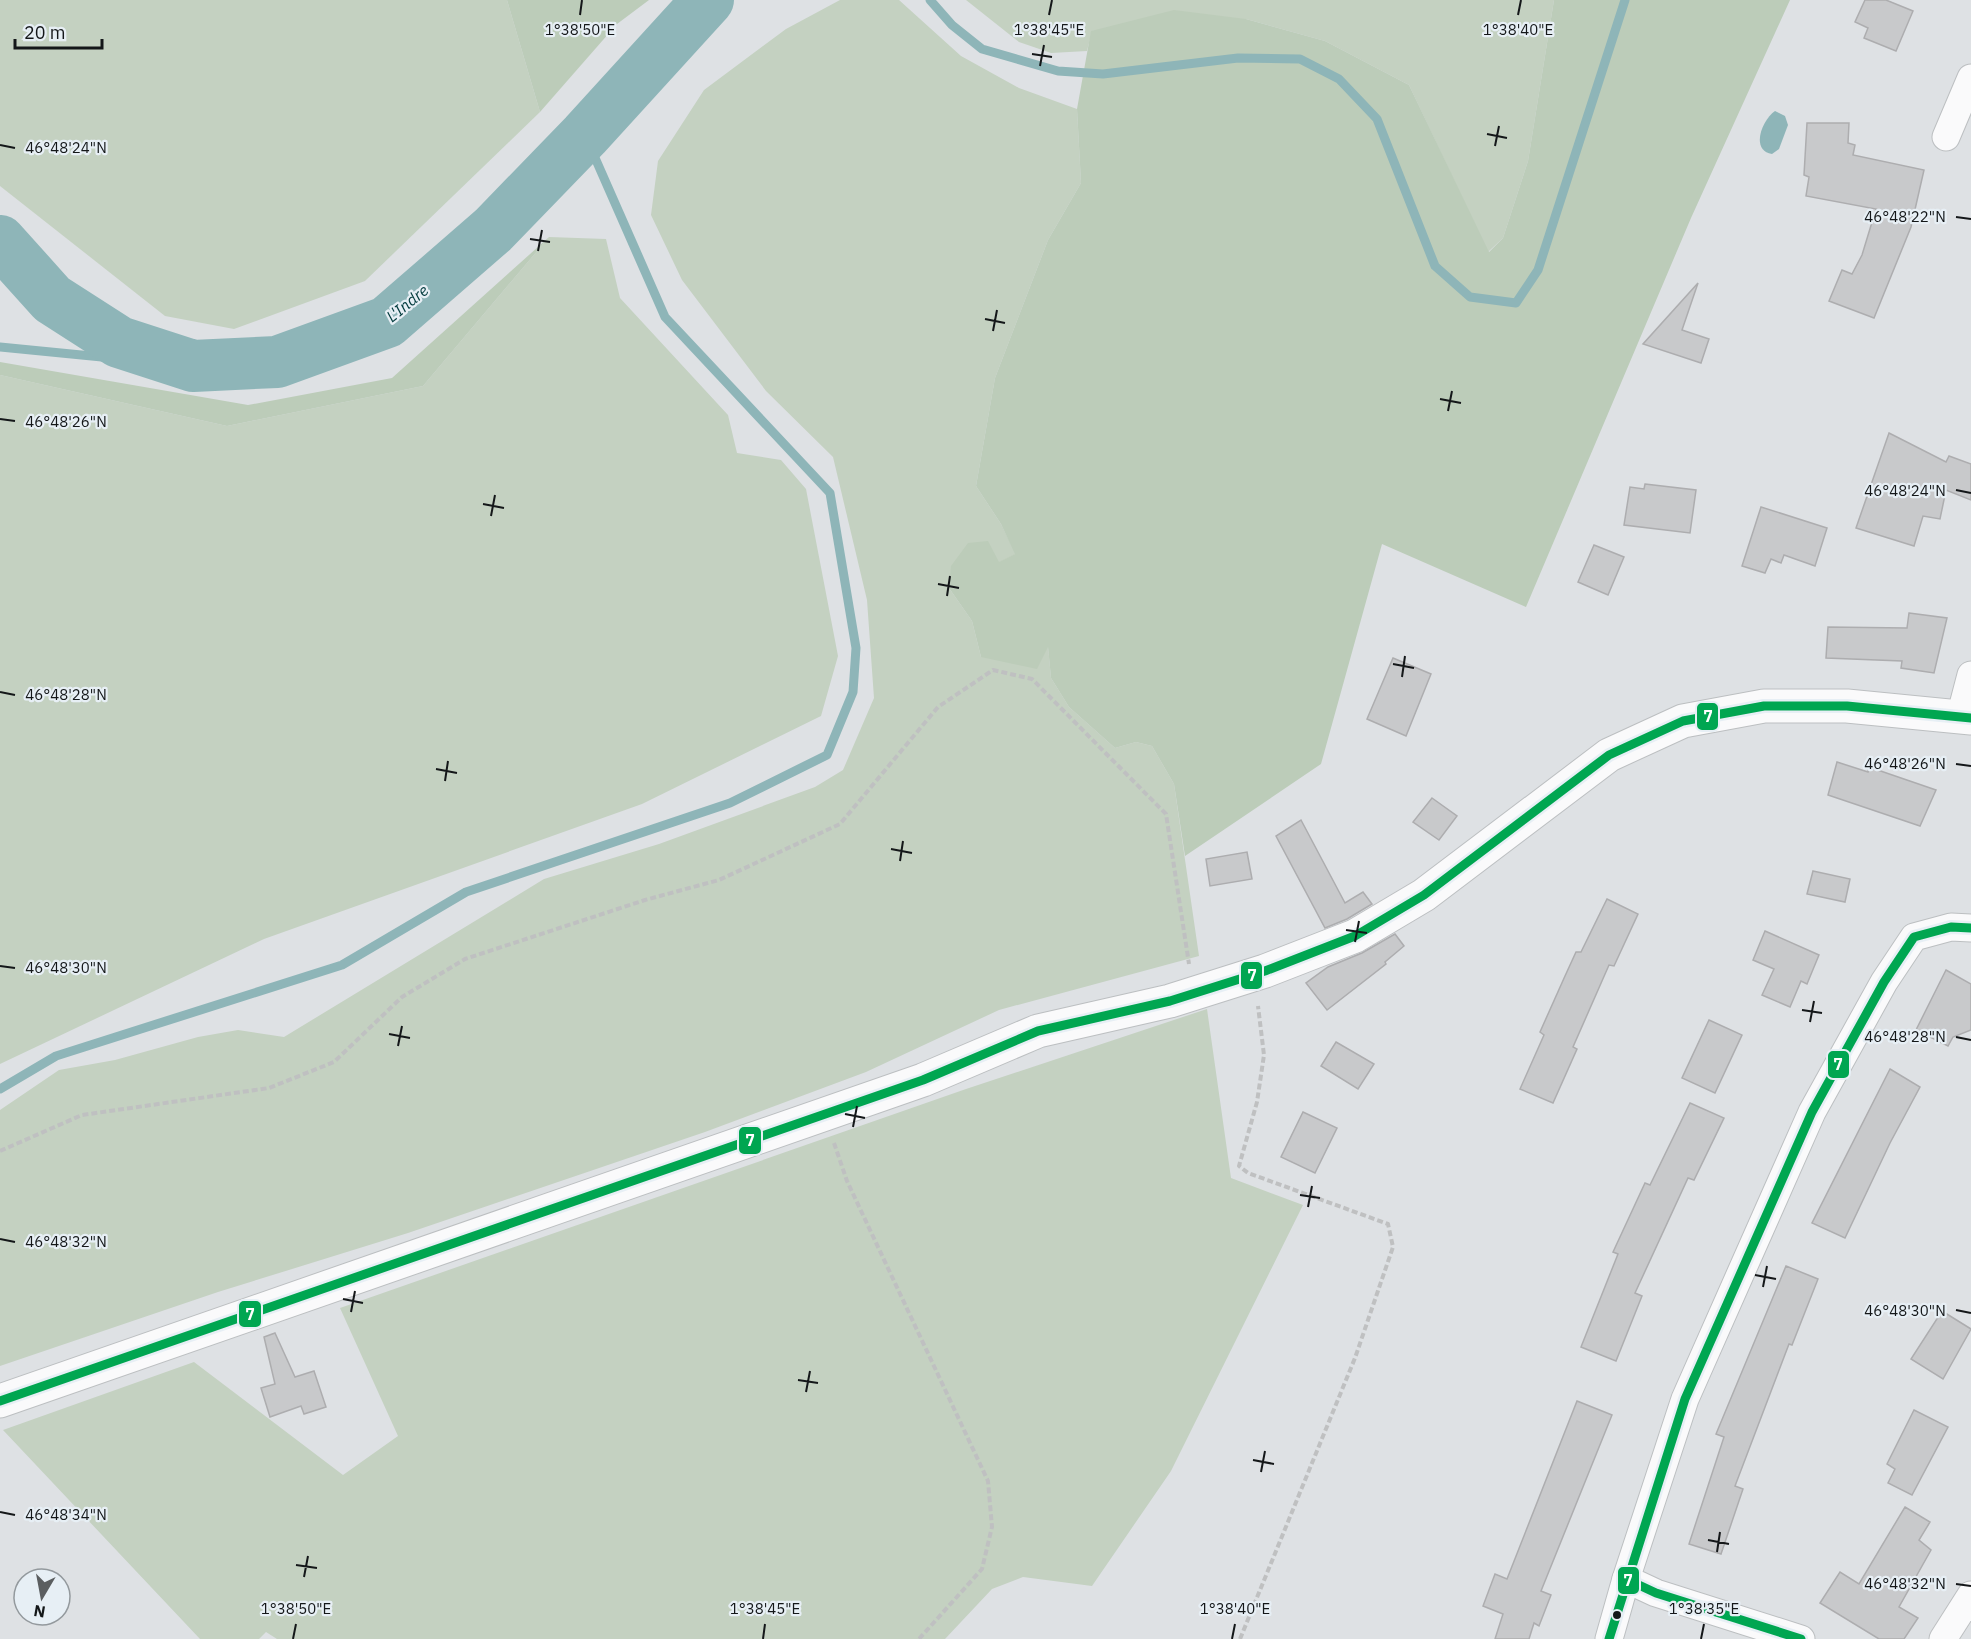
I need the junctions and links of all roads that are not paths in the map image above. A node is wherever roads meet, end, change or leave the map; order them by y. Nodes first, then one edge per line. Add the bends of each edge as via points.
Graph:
1 (1971, 78) edge
2 (1946, 137) dead end
3 (1971, 675) edge
4 (1966, 717) edge
5 (1971, 928) edge
6 (0, 1401) edge
7 (1626, 1579) junction
8 (1971, 1595) edge
9 (1609, 1639) edge
10 (1802, 1639) edge
11 (1943, 1639) edge

1 - 2 street
3 - 4 street
4 - 6 street via 1847,706 1764,706 1683,721 1609,756 1424,895 1355,936 1194,993 1038,1031 923,1080
5 - 7 street via 1951,927 1914,937 1884,982 1812,1112 1685,1399
7 - 9 street
7 - 10 street via 1656,1593
8 - 11 street

